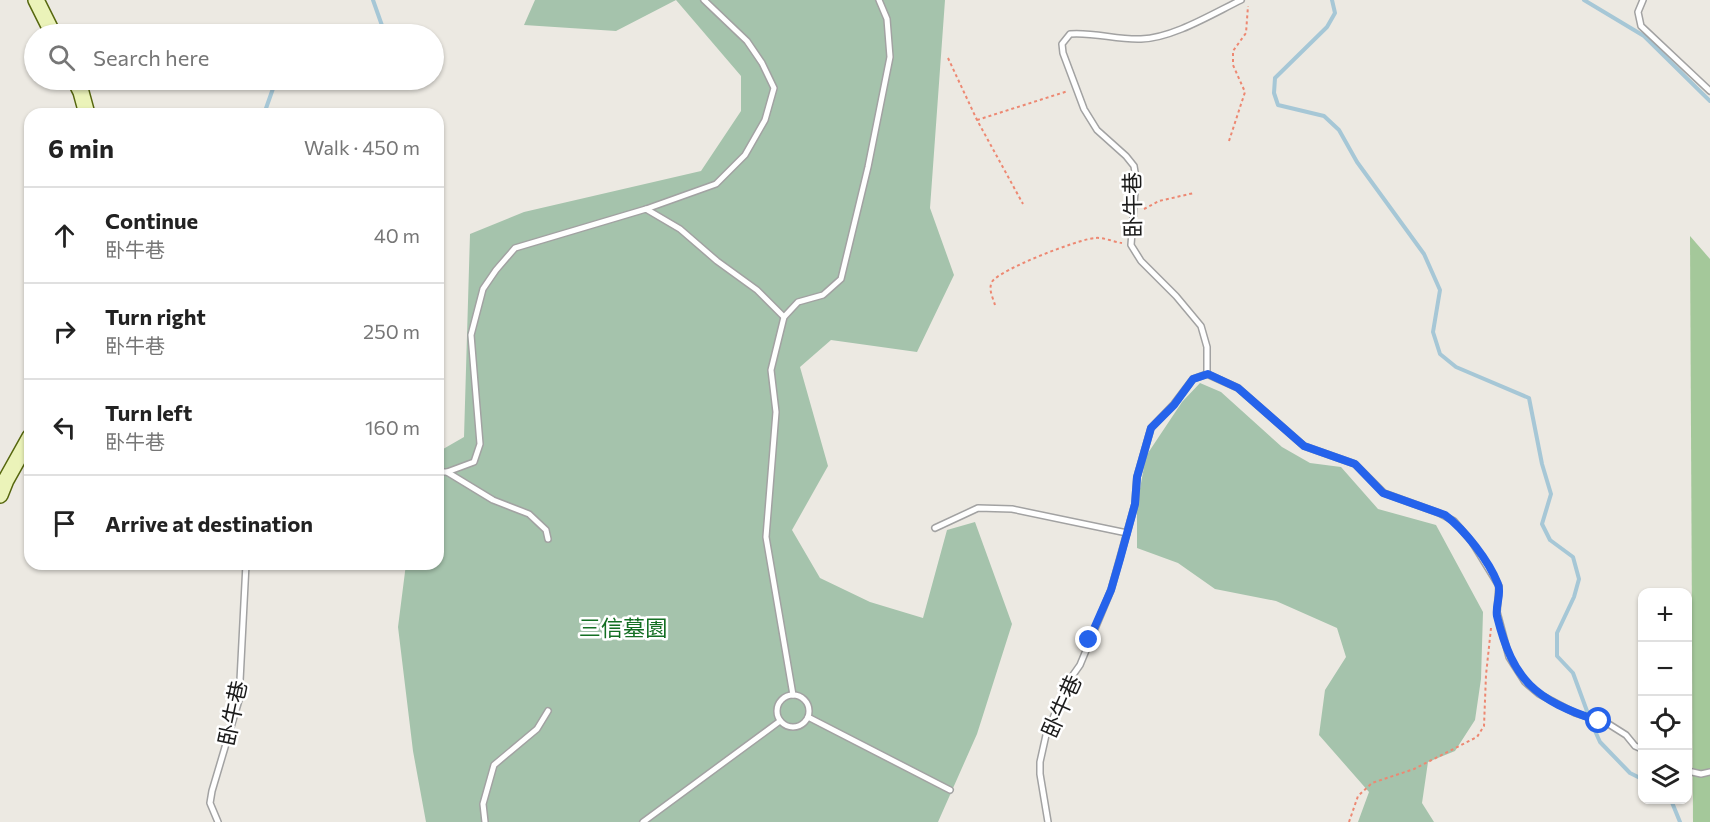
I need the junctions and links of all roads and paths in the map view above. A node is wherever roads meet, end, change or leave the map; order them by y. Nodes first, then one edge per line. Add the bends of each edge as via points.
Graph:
1 (36, 0) edge
2 (704, 0) edge
3 (879, 0) edge
4 (1241, 0) edge
5 (1248, 0) edge
6 (1643, 0) edge
7 (48, 24) edge
8 (948, 58) dead end
9 (1077, 88) junction
10 (80, 90) edge
11 (1710, 91) edge
12 (85, 108) edge
13 (977, 120) junction
14 (1229, 141) dead end
15 (1194, 193) dead end
16 (1023, 204) dead end
17 (646, 209) junction
18 (1133, 214) junction
19 (1131, 245) junction
20 (995, 305) dead end
21 (784, 317) junction
22 (1208, 374) junction
23 (24, 448) edge
24 (447, 472) joint
25 (0, 495) edge
26 (935, 528) dead end
27 (1127, 533) junction
28 (548, 539) dead end
29 (246, 570) edge
30 (1497, 612) junction
31 (793, 695) junction
32 (548, 711) dead end
33 (808, 717) junction
34 (780, 721) junction
35 (1638, 747) edge
36 (1692, 772) edge
37 (1710, 772) edge
38 (950, 790) dead end
39 (218, 822) edge
40 (485, 822) edge
41 (643, 822) edge
42 (1048, 822) edge
43 (1349, 822) edge

1 - 7 street
2 - 17 lane via 747,41 774,88 765,120 745,155 717,184
3 - 21 lane via 887,19 890,57 842,279 824,295 798,302
4 - 9 lane, 卧牛巷 via 1163,35 1140,39 1070,34 1062,44 1063,53
5 - 14 path via 1246,33 1233,51 1233,65 1245,92
6 - 11 lane via 1638,12 1641,26
8 - 13 path
9 - 13 path
9 - 18 lane, 卧牛巷 via 1084,109 1098,130 1134,166
10 - 12 street
13 - 16 path
15 - 18 path via 1159,201
17 - 21 lane via 680,229 758,290
17 - 24 lane via 515,248 496,270 483,289 471,335 480,444 474,462
18 - 19 lane, 卧牛巷
19 - 20 path via 1096,238 1049,251 998,276 990,291
19 - 22 lane, 卧牛巷 via 1201,326 1208,347
21 - 31 lane via 771,370 776,412 766,537
22 - 27 lane, 卧牛巷 via 1193,379 1151,428
22 - 30 lane via 1238,388 1304,446 1355,464 1383,493 1454,521 1499,586
23 - 25 street
24 - 28 lane via 493,500 529,514 546,530
26 - 27 lane via 978,508 1064,519
27 - 42 lane, 卧牛巷 via 1111,590 1046,735 1040,774
29 - 39 lane, 卧牛巷 via 239,700 210,803
30 - 35 lane via 1509,657 1525,682 1539,694 1626,735
30 - 43 path via 1489,633 1484,726 1478,737 1414,769 1372,783 1358,796
31 - 33 lane via 806,702
31 - 34 lane via 779,704
32 - 40 lane via 537,729 494,765 483,804
33 - 34 lane via 795,727
33 - 38 lane
34 - 41 lane
36 - 37 lane

